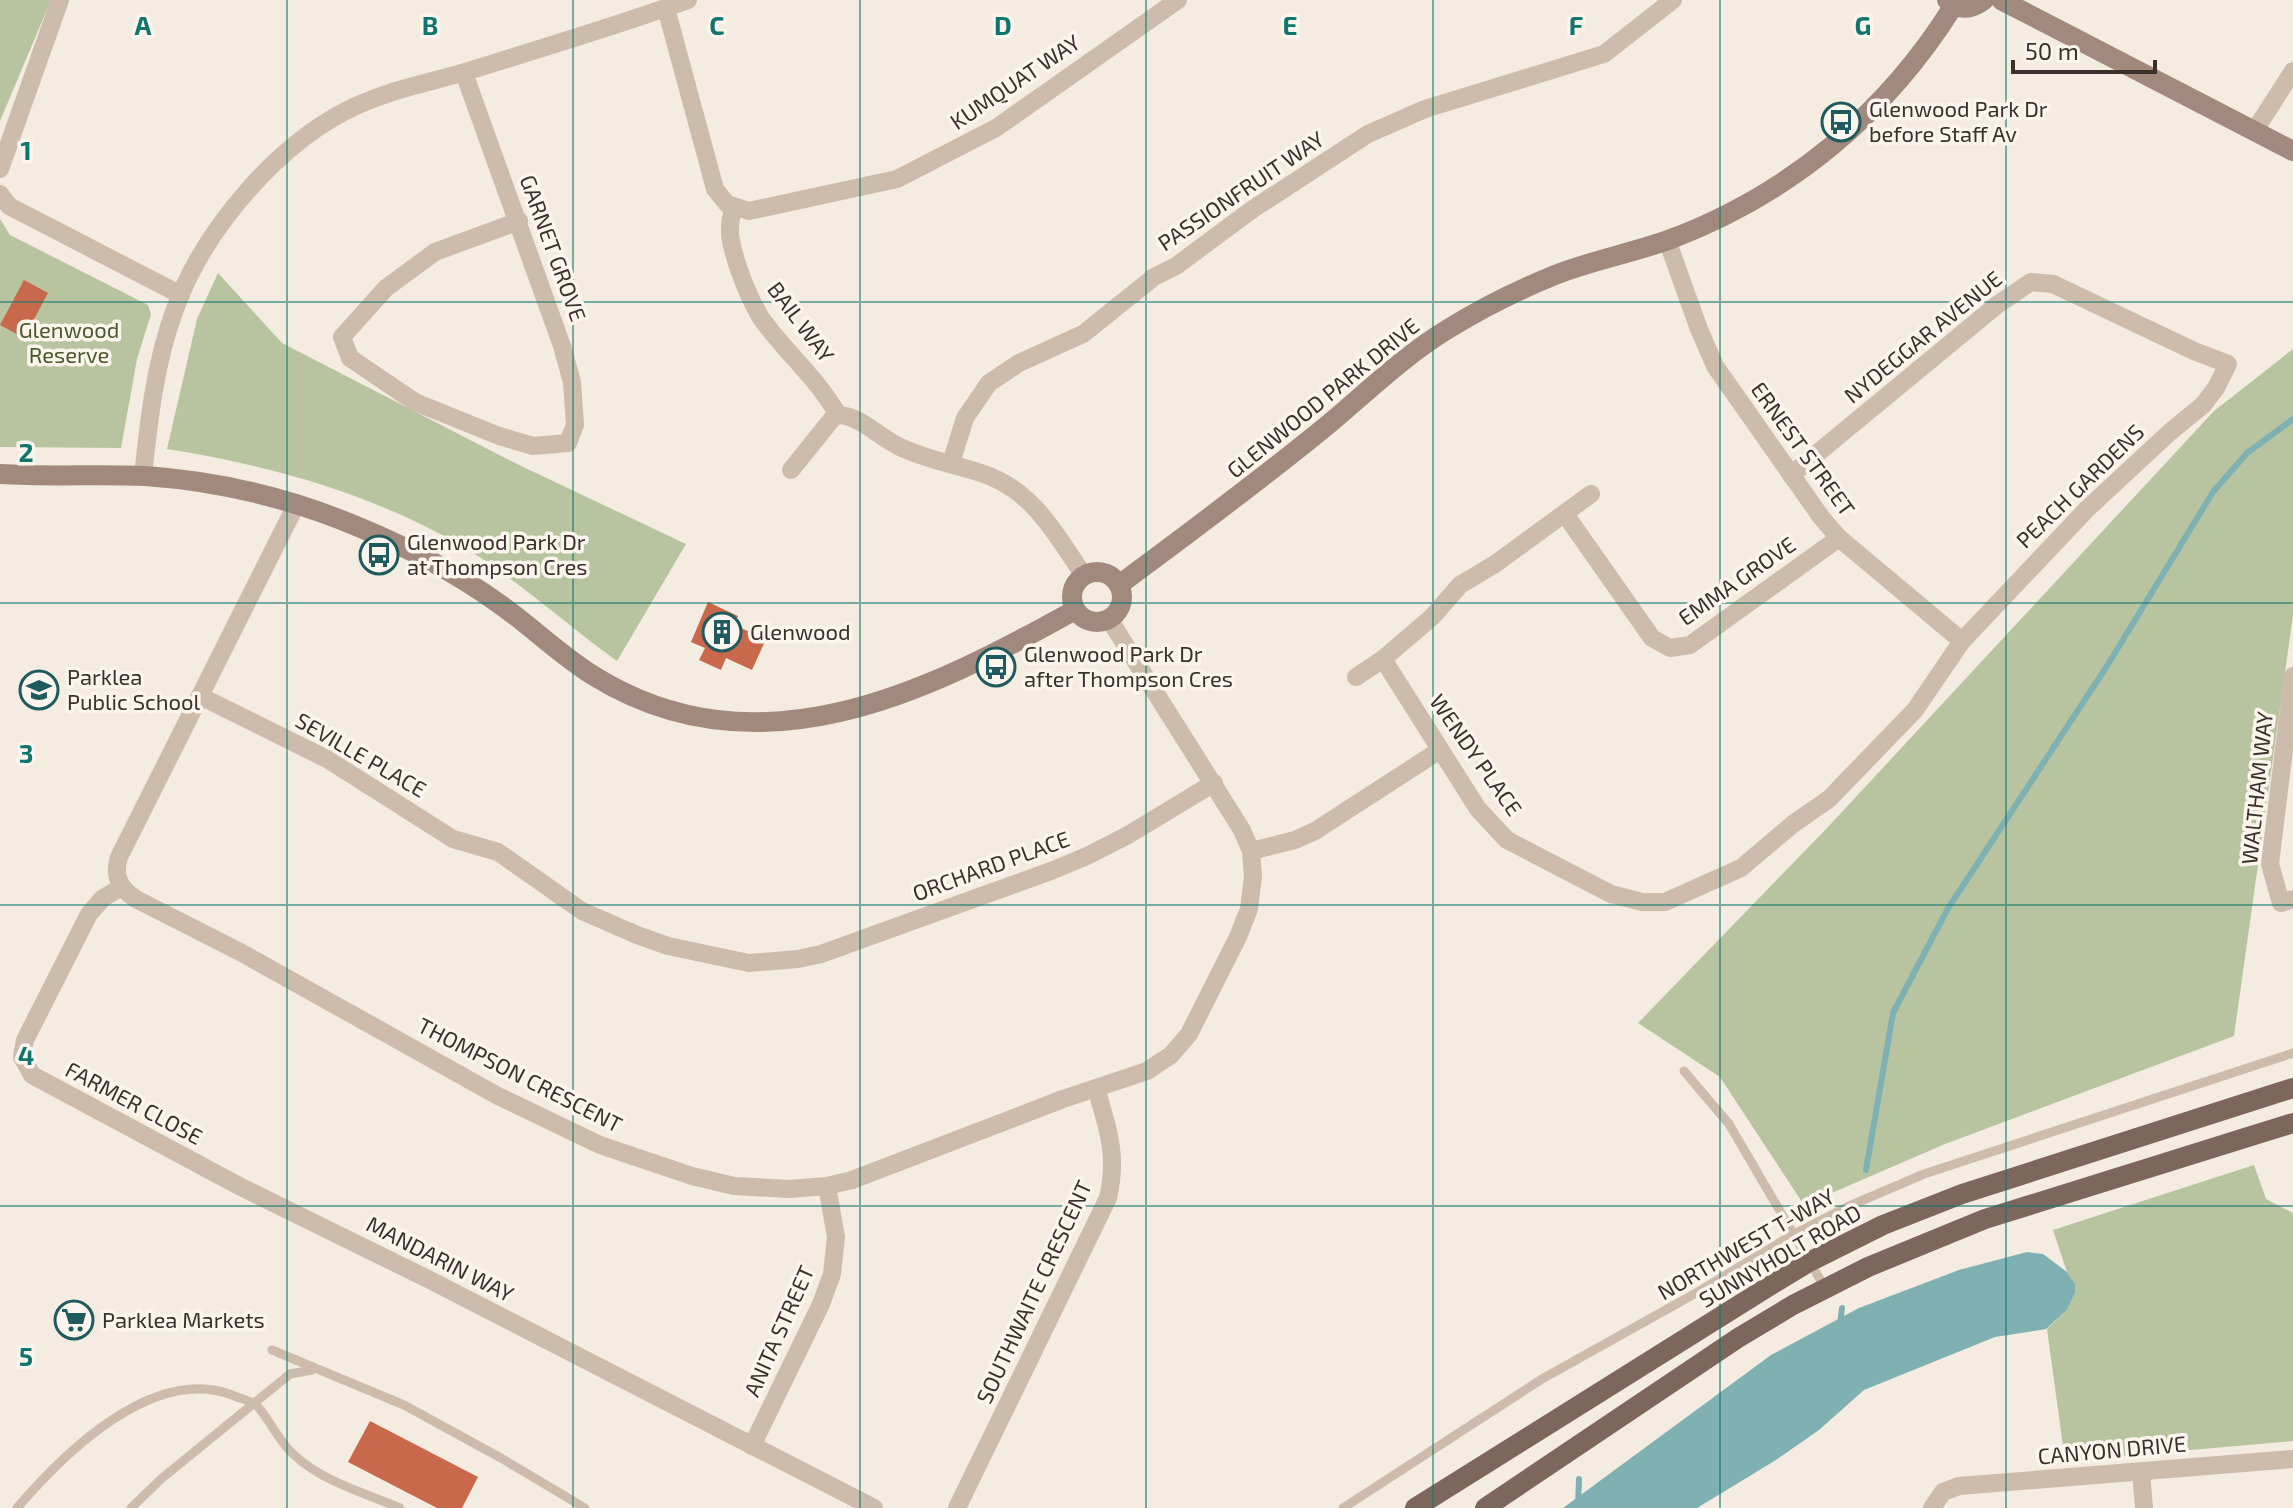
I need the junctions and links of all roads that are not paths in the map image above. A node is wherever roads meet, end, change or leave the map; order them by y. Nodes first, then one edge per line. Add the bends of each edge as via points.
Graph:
1 (60, 0) edge
2 (688, 0) edge
3 (1178, 0) edge
4 (1673, 0) edge
5 (1984, 0) edge
6 (2001, 0) edge
7 (1951, 3) edge
8 (666, 8) junction
9 (2293, 71) edge
10 (464, 73) junction
11 (2255, 130) junction
12 (2293, 151) edge
13 (0, 169) edge
14 (0, 194) edge
15 (734, 207) junction
16 (519, 221) junction
17 (1667, 240) junction
18 (181, 295) junction
19 (2228, 364) joint
20 (838, 415) junction
21 (951, 463) junction
22 (791, 470) dead end
23 (0, 474) edge
24 (1791, 475) junction
25 (143, 476) junction
26 (1591, 494) dead end
27 (296, 505) junction
28 (1565, 514) junction
29 (1839, 538) junction
30 (1084, 576) junction
31 (1119, 585) junction
32 (1075, 610) junction
33 (1109, 619) junction
34 (1962, 641) junction
35 (1383, 659) junction
36 (2293, 676) edge
37 (1356, 677) dead end
38 (200, 696) junction
39 (1440, 750) junction
40 (1214, 783) junction
41 (1251, 851) junction
42 (122, 887) junction
43 (2287, 901) edge
44 (1665, 902) joint
45 (771, 960) joint
46 (2293, 1053) edge
47 (1684, 1071) dead end
48 (1096, 1088) junction
49 (2293, 1088) edge
50 (2293, 1123) edge
51 (827, 1186) junction
52 (241, 1187) joint
53 (1792, 1235) junction
54 (1809, 1262) junction
55 (1825, 1288) junction
56 (272, 1350) dead end
57 (319, 1370) junction
58 (255, 1404) junction
59 (752, 1446) junction
60 (2293, 1459) edge
61 (2141, 1472) junction
62 (1932, 1497) edge
63 (399, 1507) edge
64 (17, 1508) edge
65 (131, 1508) edge
66 (585, 1508) edge
67 (874, 1508) edge
68 (957, 1508) edge
69 (1343, 1508) edge
70 (1415, 1508) edge
71 (1485, 1508) edge
72 (2144, 1508) edge

1 - 13 street
2 - 8 street
3 - 15 street, KUMQUAT WAY via 996,128 918,170 871,186 749,211
4 - 21 street, PASSIONFRUIT WAY via 1604,54 1425,109 1368,134 1154,277 1073,340 989,383 965,418
5 - 7 street via 1970,7
6 - 11 street
7 - 17 street, GLENWOOD PARK DRIVE via 1920,57 1829,150 1761,197
8 - 10 street
8 - 15 street via 715,189
9 - 11 street
10 - 16 street, GARNET GROVE
10 - 18 street via 396,89 319,126 246,195
11 - 12 street
14 - 18 street via 17,211
15 - 20 street, BAIL WAY via 729,240 747,291 760,316
16 - 16 street, GARNET GROVE via 572,382 575,425 568,443 533,446 415,402 350,358 342,337 386,288 435,252
17 - 24 street, ERNEST STREET via 1711,357
17 - 31 street, GLENWOOD PARK DRIVE via 1557,274 1445,331
18 - 25 street via 152,394
19 - 24 street, NYDEGGAR AVENUE via 2053,284 2031,282
19 - 34 street, PEACH GARDENS via 2203,405 2087,509
20 - 21 street via 851,416 919,456
20 - 22 street
21 - 30 street via 1006,483 1032,502
23 - 25 street
24 - 29 street, ERNEST STREET
25 - 27 street via 201,482
26 - 28 street
27 - 32 street via 442,567 616,689 707,719 802,721 850,711 972,664
27 - 38 street
28 - 29 street, EMMA GROVE via 1652,638 1670,648 1690,645
28 - 35 street via 1460,585
29 - 34 street, ERNEST STREET
30 - 31 street via 1102,572
30 - 32 street via 1072,593
31 - 33 street via 1122,604
32 - 33 street via 1088,621
33 - 40 street, THOMPSON CRESCENT
34 - 44 street, PEACH GARDENS via 1915,710 1829,799 1741,868
35 - 37 street
35 - 39 street, WENDY PLACE
36 - 43 street, WALTHAM WAY via 2270,864
38 - 42 street via 119,857 116,874
38 - 45 street, SEVILLE PLACE via 339,765 453,839 498,852 582,911 668,946 741,962
39 - 41 street via 1315,831
39 - 44 street, WENDY PLACE via 1483,815 1507,840 1611,894
40 - 41 street, THOMPSON CRESCENT
40 - 45 street, ORCHARD PLACE via 1118,840 1051,871 821,954
41 - 48 street, THOMPSON CRESCENT via 1249,909 1189,1034 1147,1071
42 - 51 street, THOMPSON CRESCENT via 498,1096 590,1141 734,1186
42 - 52 street, FARMER CLOSE via 89,914 25,1040 24,1064 40,1081
46 - 53 lane, NORTHWEST T-WAY via 1924,1174
47 - 53 lane via 1729,1124
48 - 51 street, THOMPSON CRESCENT
48 - 68 street, SOUTHWAITE CRESCENT via 1113,1149 1108,1198
49 - 54 main road, SUNNYHOLT ROAD via 1962,1194
50 - 55 main road via 1985,1219
51 - 59 street, ANITA STREET via 836,1237 832,1274
52 - 59 street, MANDARIN WAY
53 - 54 lane
53 - 69 lane, NORTHWEST T-WAY via 1542,1379
54 - 55 lane
54 - 70 main road, SUNNYHOLT ROAD
55 - 71 main road via 1738,1338
56 - 57 lane
57 - 58 lane via 290,1374
57 - 66 lane via 422,1414
58 - 63 lane via 298,1459 342,1485
58 - 64 lane via 210,1389 188,1388 160,1396 91,1437
58 - 65 lane
59 - 67 street
60 - 61 street, CANYON DRIVE
61 - 62 street, CANYON DRIVE via 1959,1486
61 - 72 street

